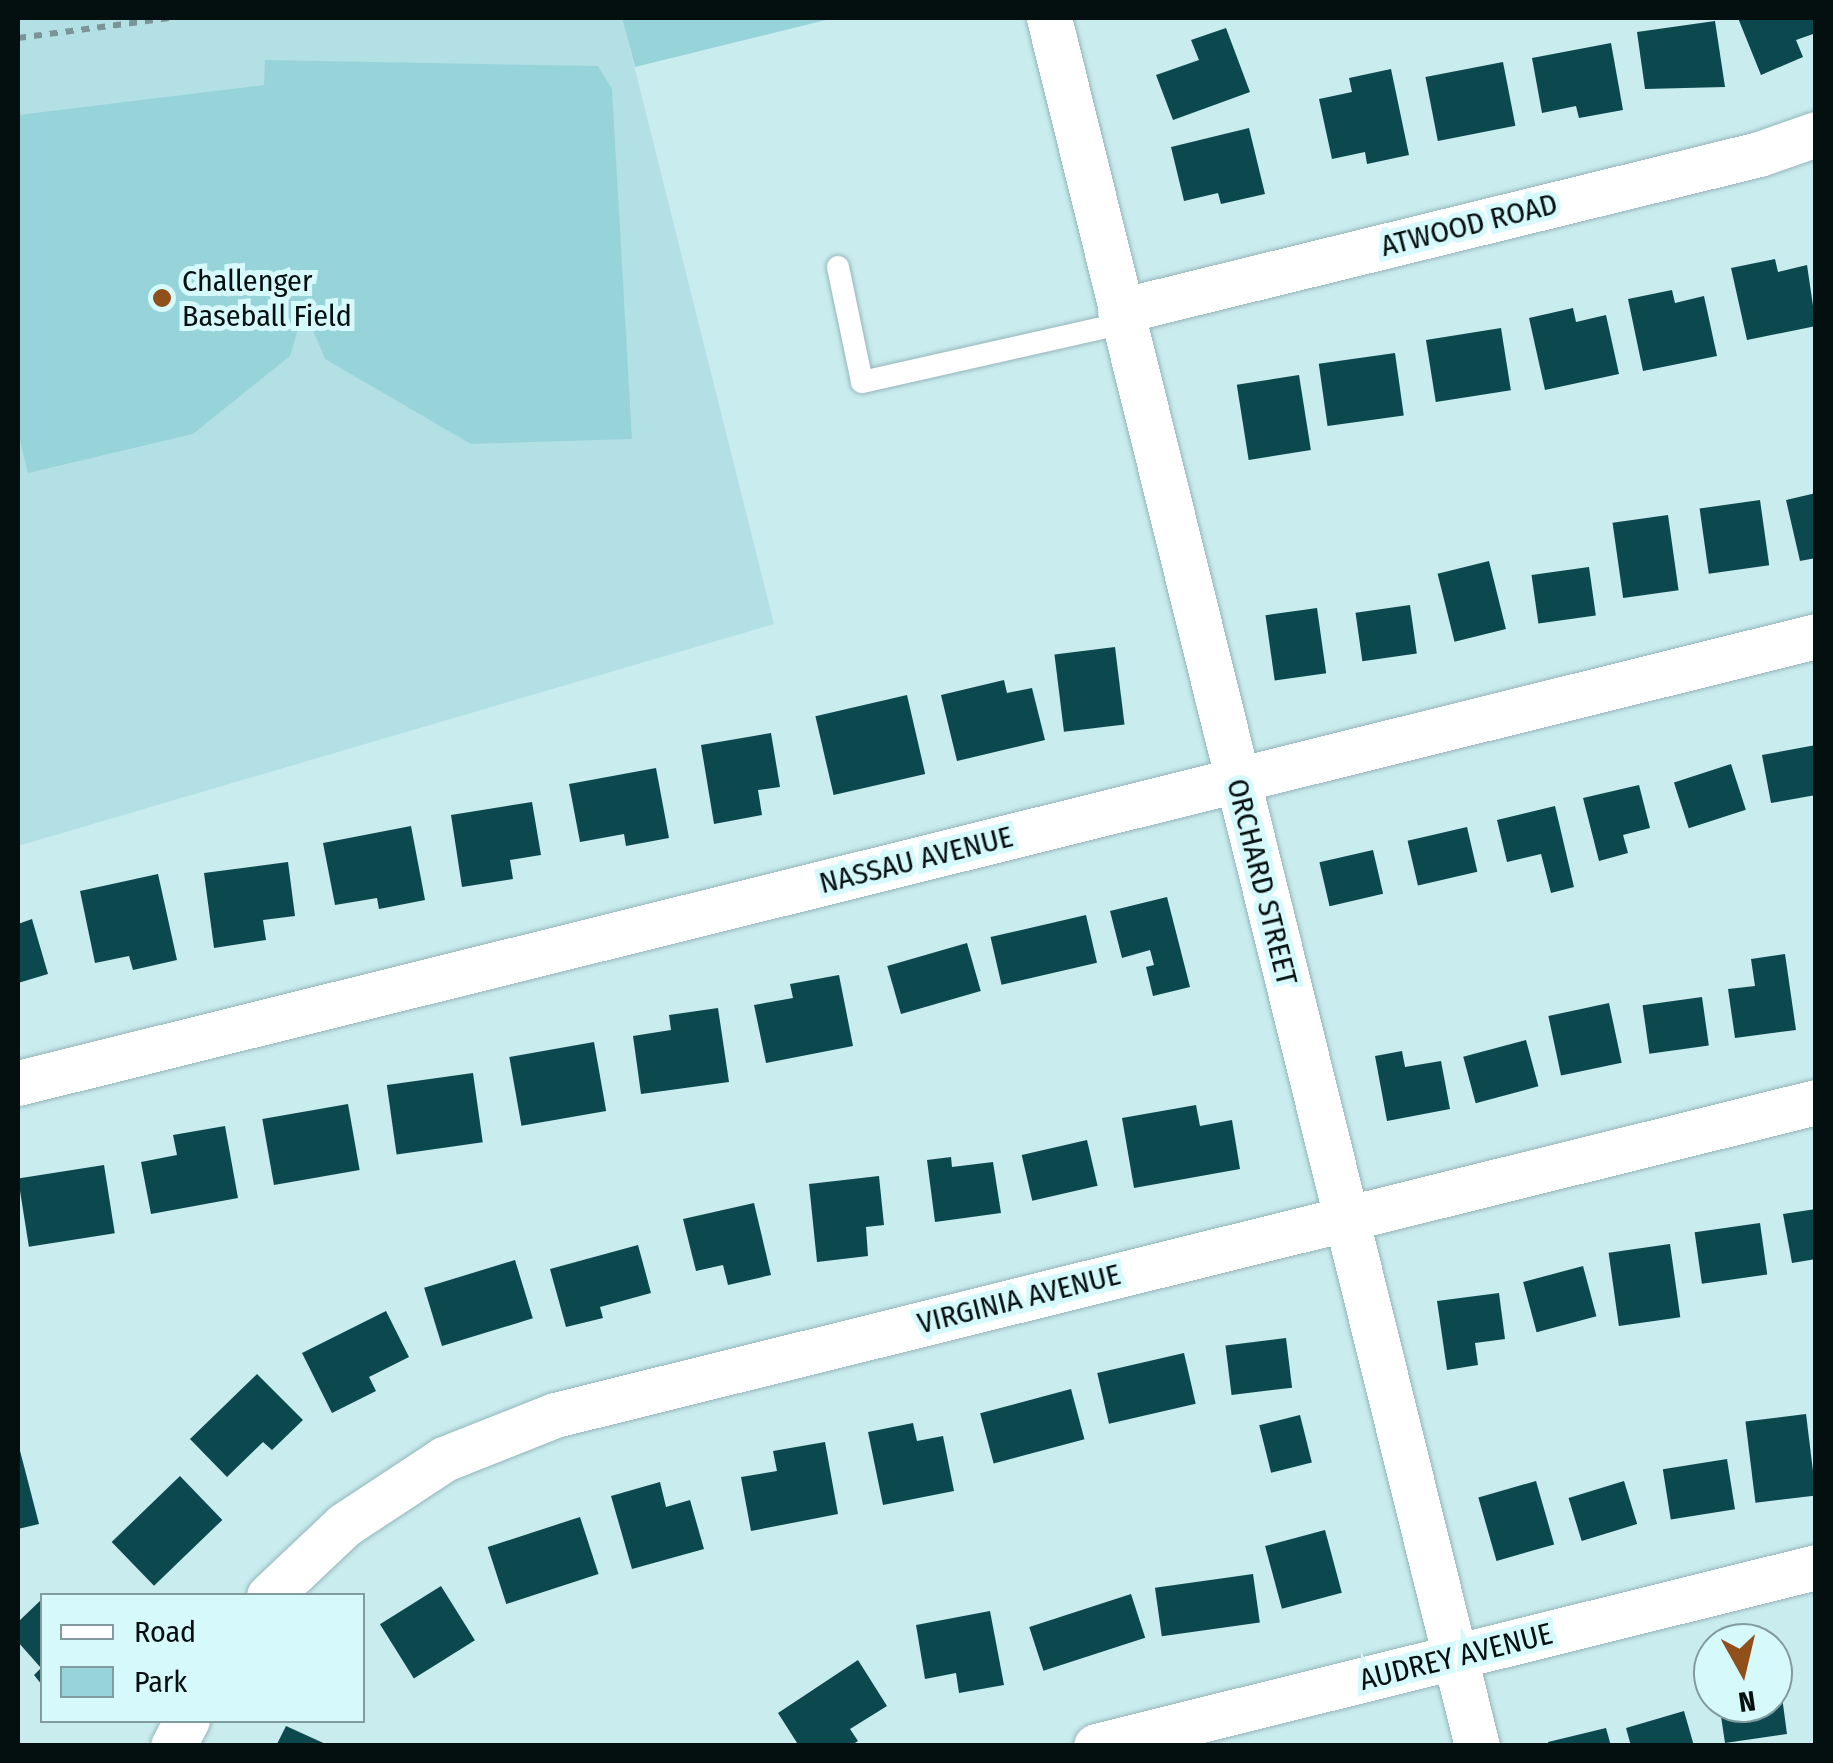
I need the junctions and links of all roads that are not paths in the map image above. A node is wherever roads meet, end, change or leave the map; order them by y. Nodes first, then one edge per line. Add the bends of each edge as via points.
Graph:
1 (1049, 18) edge
2 (1816, 134) edge
3 (838, 268) dead end
4 (1121, 317) junction
5 (1816, 636) edge
6 (1236, 780) junction
7 (18, 1084) edge
8 (1816, 1102) edge
9 (1345, 1218) junction
10 (1816, 1567) edge
11 (272, 1593) edge
12 (1455, 1657) junction
13 (185, 1723) edge
14 (173, 1746) edge
15 (1096, 1746) edge
16 (1476, 1746) edge

1 - 4 street, ORCHARD STREET
2 - 4 street, ATWOOD ROAD
3 - 4 lane via 862,382
4 - 6 street, ORCHARD STREET
5 - 6 street, NASSAU AVENUE
6 - 7 street, NASSAU AVENUE
6 - 9 street, ORCHARD STREET
8 - 9 street, VIRGINIA AVENUE
9 - 11 street, VIRGINIA AVENUE via 555,1415 444,1459 344,1525
9 - 12 street, ORCHARD STREET
10 - 12 street, AUDREY AVENUE
12 - 15 street, AUDREY AVENUE
12 - 16 street, ORCHARD STREET
13 - 14 street

